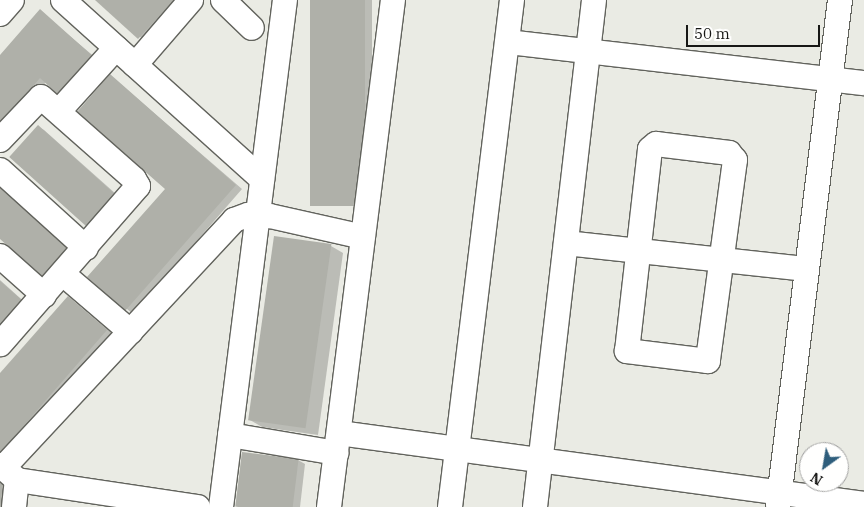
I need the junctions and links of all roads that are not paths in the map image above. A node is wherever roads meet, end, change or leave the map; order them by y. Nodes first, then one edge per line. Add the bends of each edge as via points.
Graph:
1 (12, 0) edge
2 (63, 0) edge
3 (191, 0) edge
4 (223, 0) edge
5 (285, 0) edge
6 (393, 0) edge
7 (512, 0) edge
8 (594, 0) edge
9 (840, 0) edge
10 (0, 14) edge
11 (252, 28) dead end
12 (508, 42) junction
13 (116, 48) junction
14 (588, 51) junction
15 (135, 65) junction
16 (830, 79) junction
17 (864, 83) edge
18 (59, 111) junction
19 (0, 140) edge
20 (0, 170) edge
21 (262, 179) junction
22 (258, 214) junction
23 (363, 237) junction
24 (566, 243) junction
25 (86, 248) junction
26 (638, 252) junction
27 (0, 256) edge
28 (722, 262) junction
29 (807, 269) junction
30 (63, 274) junction
31 (44, 295) junction
32 (131, 332) junction
33 (0, 344) edge
34 (230, 435) junction
35 (337, 443) junction
36 (458, 449) junction
37 (540, 460) junction
38 (7, 471) edge
39 (779, 500) edge
40 (864, 504) edge
41 (14, 507) edge
42 (198, 507) edge
43 (220, 507) edge
44 (329, 507) edge
45 (450, 507) edge
46 (535, 507) edge

1 - 10 street
2 - 13 street
3 - 15 street
4 - 11 street
5 - 21 street
6 - 23 street
7 - 12 street
8 - 14 street
9 - 16 street
12 - 14 street
12 - 36 street
13 - 15 street
13 - 18 street
14 - 16 street
14 - 24 street
15 - 21 street
16 - 17 street
16 - 29 street
18 - 19 street via 41,97
18 - 25 street via 134,178 138,186
20 - 25 street
21 - 22 street
22 - 23 street
22 - 32 street via 234,220 222,230
22 - 34 street
23 - 35 street
24 - 26 street
24 - 37 street
25 - 30 street
26 - 28 street
26 - 28 street via 627,351 702,362 708,361 710,356
26 - 28 street via 650,149 656,144 733,155
27 - 31 street
28 - 29 street
29 - 39 street
30 - 31 street
30 - 32 street
31 - 33 street
32 - 38 street
34 - 35 street
34 - 43 street
35 - 36 street
35 - 44 street
36 - 37 street
36 - 45 street
37 - 39 street
37 - 46 street
38 - 41 street
38 - 42 street
39 - 40 street

